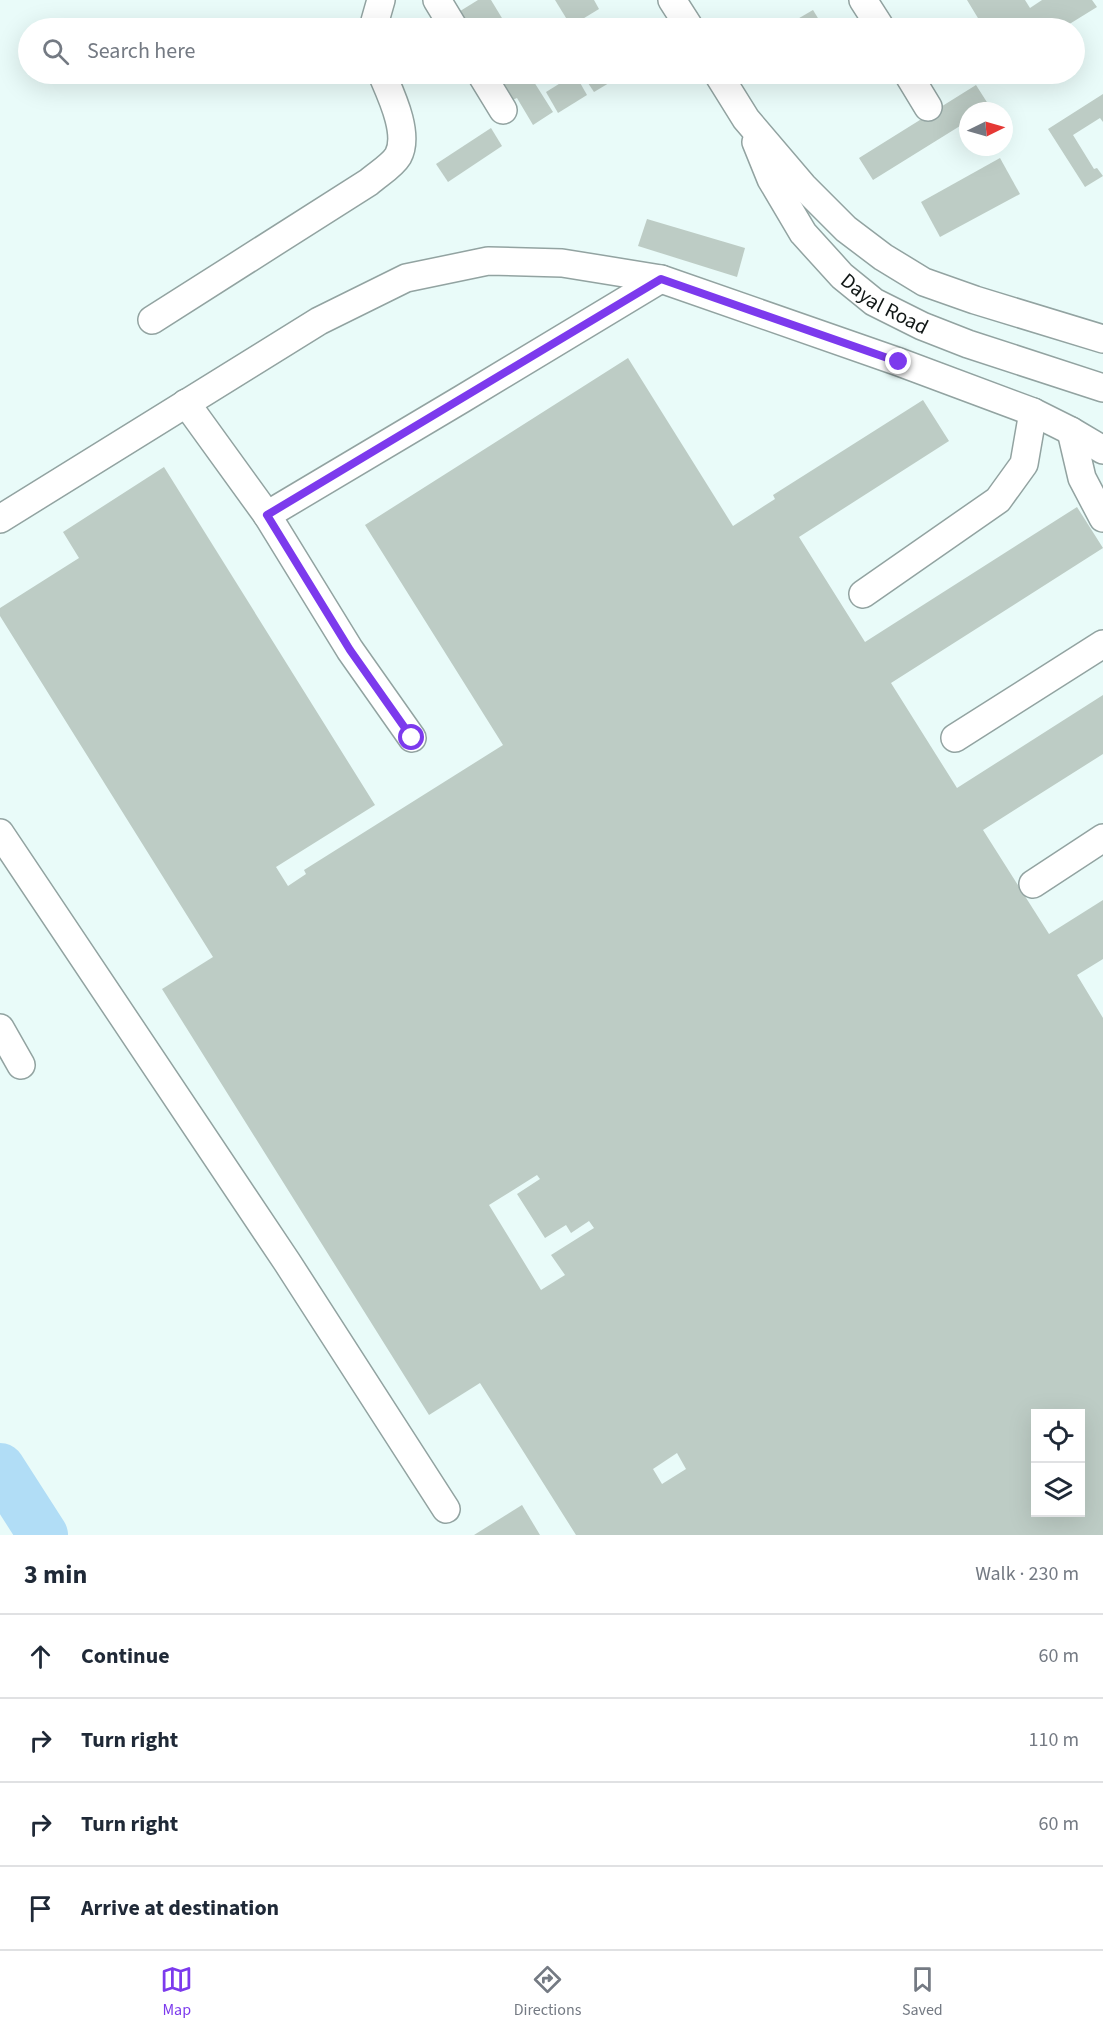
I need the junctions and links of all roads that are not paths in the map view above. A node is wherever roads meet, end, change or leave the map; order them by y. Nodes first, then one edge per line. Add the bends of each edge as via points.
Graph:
1 (381, 0) edge
2 (436, 0) edge
3 (672, 0) edge
4 (863, 0) edge
5 (376, 18) edge
6 (448, 18) edge
7 (684, 18) edge
8 (875, 18) edge
9 (385, 84) edge
10 (487, 84) edge
11 (724, 84) edge
12 (914, 84) edge
13 (928, 107) dead end
14 (503, 110) dead end
15 (746, 119) junction
16 (661, 279) junction
17 (152, 320) dead end
18 (1103, 339) edge
19 (1103, 388) edge
20 (186, 403) junction
21 (1033, 412) junction
22 (1071, 431) junction
23 (1103, 450) edge
24 (267, 515) junction
25 (1103, 518) edge
26 (0, 519) edge
27 (863, 594) dead end
28 (1103, 644) edge
29 (412, 738) dead end
30 (955, 738) dead end
31 (0, 833) edge
32 (1103, 838) edge
33 (1033, 884) dead end
34 (0, 1028) edge
35 (21, 1065) dead end
36 (446, 1509) dead end

1 - 5 street
2 - 6 street
3 - 7 street
4 - 8 street
9 - 17 street via 401,129 403,145 397,158 369,182
10 - 14 street
11 - 15 street, Dayal Road
12 - 13 street
15 - 18 street, Dayal Road via 803,186 846,229 883,257 924,282
15 - 19 street, Dayal Road via 771,179 803,233 842,276 874,302 968,344
16 - 20 street via 562,264 488,261 406,278 319,321
16 - 21 street
16 - 24 street
20 - 24 street
20 - 26 street
21 - 22 street
21 - 27 street via 1024,464 998,500
22 - 23 street
22 - 25 street via 1082,478
24 - 29 street via 350,650
28 - 30 street
31 - 36 street via 287,1262
32 - 33 street
34 - 35 street

